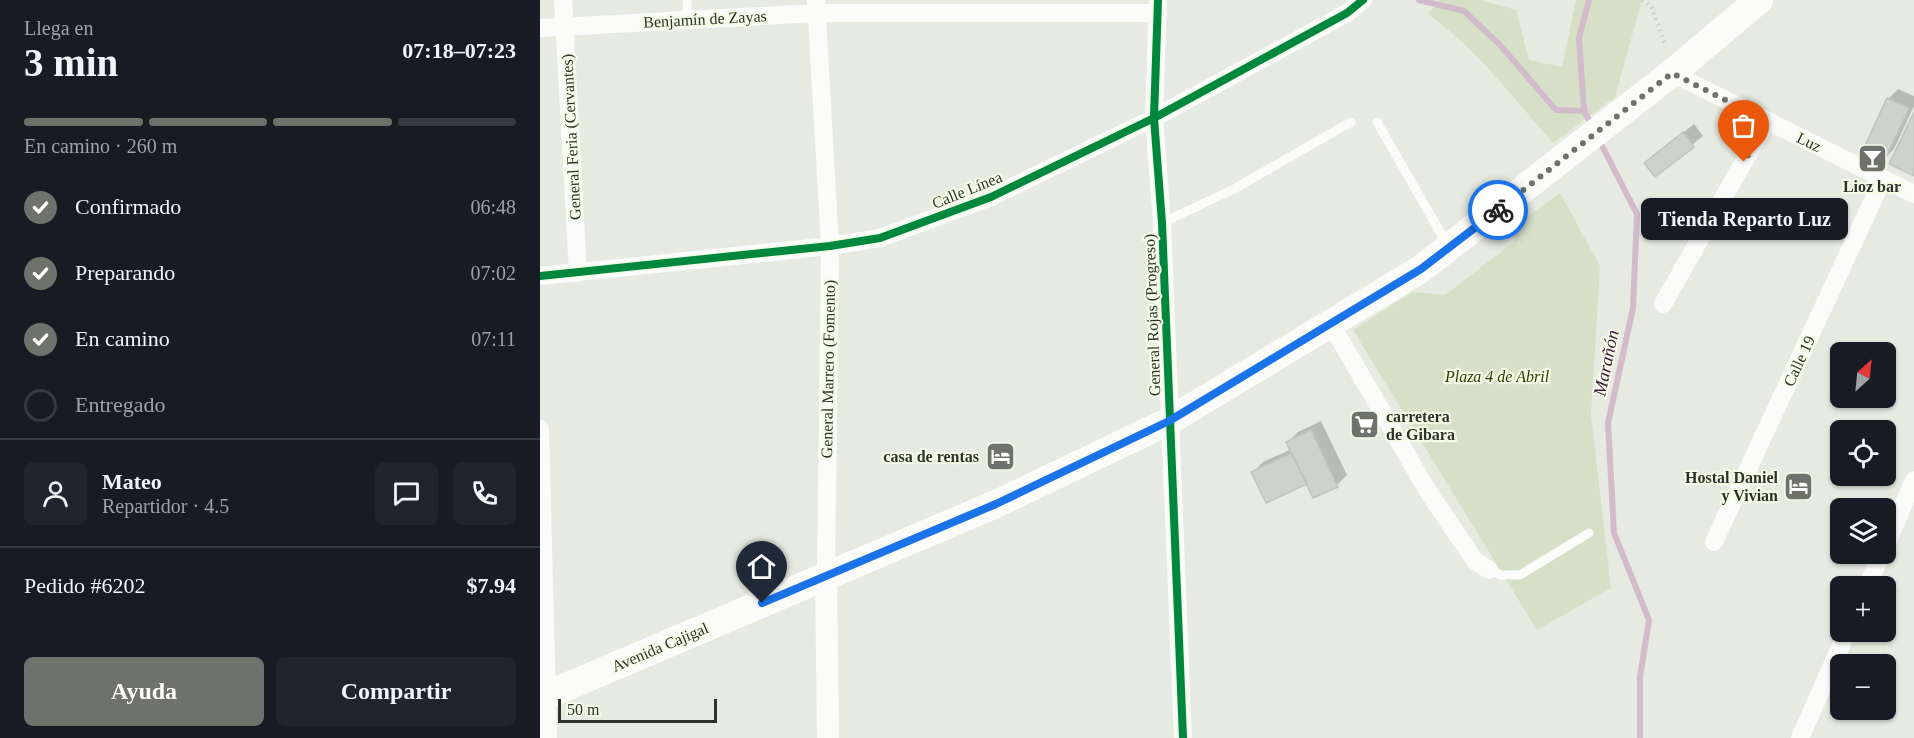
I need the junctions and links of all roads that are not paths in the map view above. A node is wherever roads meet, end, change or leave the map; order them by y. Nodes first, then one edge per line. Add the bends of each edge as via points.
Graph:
1 (563, 0) edge
2 (687, 0) edge
3 (1363, 0) edge
4 (1759, 0) edge
5 (816, 6) edge
6 (1158, 6) edge
7 (1344, 7) edge
8 (688, 20) junction
9 (565, 27) junction
10 (540, 28) edge
11 (1675, 71) junction
12 (1154, 118) junction
13 (1767, 121) junction
14 (1351, 122) dead end
15 (1377, 122) dead end
16 (1883, 179) junction
17 (1914, 194) edge
18 (1162, 223) junction
19 (830, 246) junction
20 (1450, 248) junction
21 (578, 273) junction
22 (540, 276) edge
23 (1663, 303) dead end
24 (1331, 324) junction
25 (1169, 421) junction
26 (540, 429) edge
27 (1914, 480) edge
28 (1896, 522) edge
29 (1588, 533) dead end
30 (1714, 542) dead end
31 (1488, 570) joint
32 (826, 576) junction
33 (1843, 642) edge
34 (544, 696) edge
35 (548, 738) edge
36 (828, 738) edge
37 (1184, 738) edge
38 (1800, 738) edge

1 - 9 street, General Feria (Cervantes)
2 - 8 lane
3 - 7 street, Calle Línea
4 - 11 main road, Avenida Cajigal
5 - 6 street, Benjamín de Zayas
5 - 8 street, Benjamín de Zayas
5 - 19 street, General Marrero (Fomento)
6 - 12 street, General Rojas (Progreso)
7 - 12 street, Calle Línea
8 - 9 street, Benjamín de Zayas
9 - 10 street, Benjamín de Zayas
9 - 21 street, General Feria (Cervantes)
11 - 13 street, Luz
11 - 20 main road, Avenida Cajigal
12 - 18 street, General Rojas (Progreso)
12 - 19 street, Calle Línea via 991,197 880,238
13 - 16 street, Luz
13 - 23 street
14 - 18 lane via 1243,184
15 - 20 lane
16 - 17 street, Luz
16 - 30 street, Calle 19
18 - 25 street, General Rojas (Progreso)
19 - 21 street, Calle Línea
19 - 32 street, General Marrero (Fomento)
20 - 24 main road, Avenida Cajigal
21 - 22 street, Calle Línea
24 - 25 main road, Avenida Cajigal
24 - 31 street via 1429,493 1475,561
25 - 32 main road, Avenida Cajigal via 996,504
25 - 37 street, General Rojas (Progreso)
26 - 34 street
27 - 28 street
29 - 31 lane via 1520,575
32 - 34 main road, Avenida Cajigal
32 - 36 street, General Marrero (Fomento)
33 - 38 street
34 - 35 street

